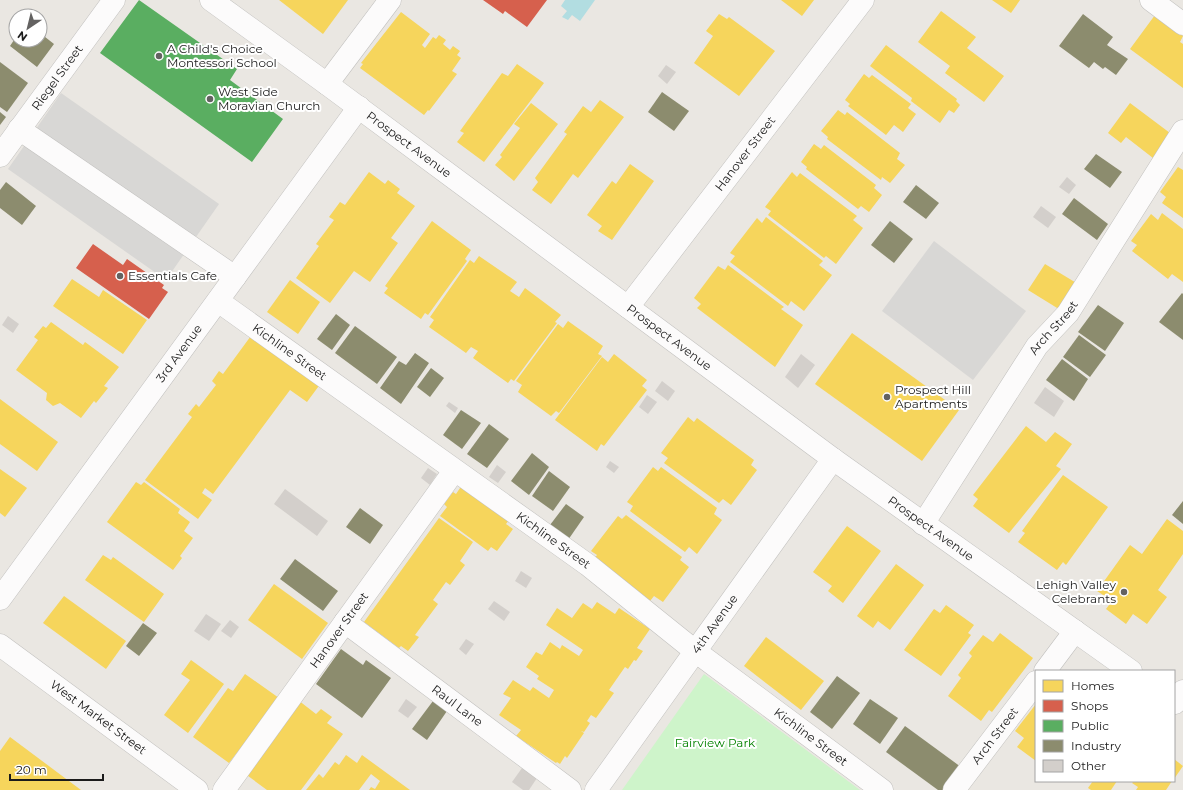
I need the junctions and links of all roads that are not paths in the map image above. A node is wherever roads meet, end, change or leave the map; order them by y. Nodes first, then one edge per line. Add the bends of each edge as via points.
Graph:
1 (114, 0) edge
2 (211, 0) edge
3 (390, 0) edge
4 (863, 0) edge
5 (1151, 0) edge
6 (1183, 24) edge
7 (327, 84) junction
8 (359, 107) junction
9 (20, 129) junction
10 (1183, 131) edge
11 (0, 156) edge
12 (235, 277) junction
13 (218, 301) junction
14 (628, 307) junction
15 (833, 459) junction
16 (454, 471) junction
17 (924, 524) junction
18 (0, 599) edge
19 (344, 622) junction
20 (1075, 631) junction
21 (0, 645) edge
22 (695, 651) junction
23 (1046, 670) edge
24 (1130, 670) edge
25 (1035, 683) edge
26 (197, 790) edge
27 (224, 790) edge
28 (570, 790) edge
29 (596, 790) edge
30 (882, 790) edge
31 (954, 790) edge

1 - 9 street, Riegel Street
2 - 7 street, Prospect Avenue
3 - 7 street
4 - 14 street, Hanover Street
5 - 6 street
7 - 8 street, Prospect Avenue
8 - 12 street, 3rd Avenue
8 - 14 street, Prospect Avenue
9 - 11 street, Riegel Street
9 - 12 street
10 - 17 street, Arch Street via 1068,313 1037,346
12 - 13 street, 3rd Avenue
13 - 16 street, Kichline Street
13 - 18 street, 3rd Avenue
14 - 15 street, Prospect Avenue
15 - 17 street, Prospect Avenue
15 - 22 street, 4th Avenue
16 - 19 street, Hanover Street
16 - 22 street, Kichline Street via 588,565
17 - 20 street, Prospect Avenue
19 - 27 street, Hanover Street
19 - 28 street, Raul Lane
20 - 23 street
20 - 24 street, Prospect Avenue
21 - 26 street, West Market Street
22 - 29 street, 4th Avenue
22 - 30 street, Kichline Street
25 - 31 street, Arch Street

